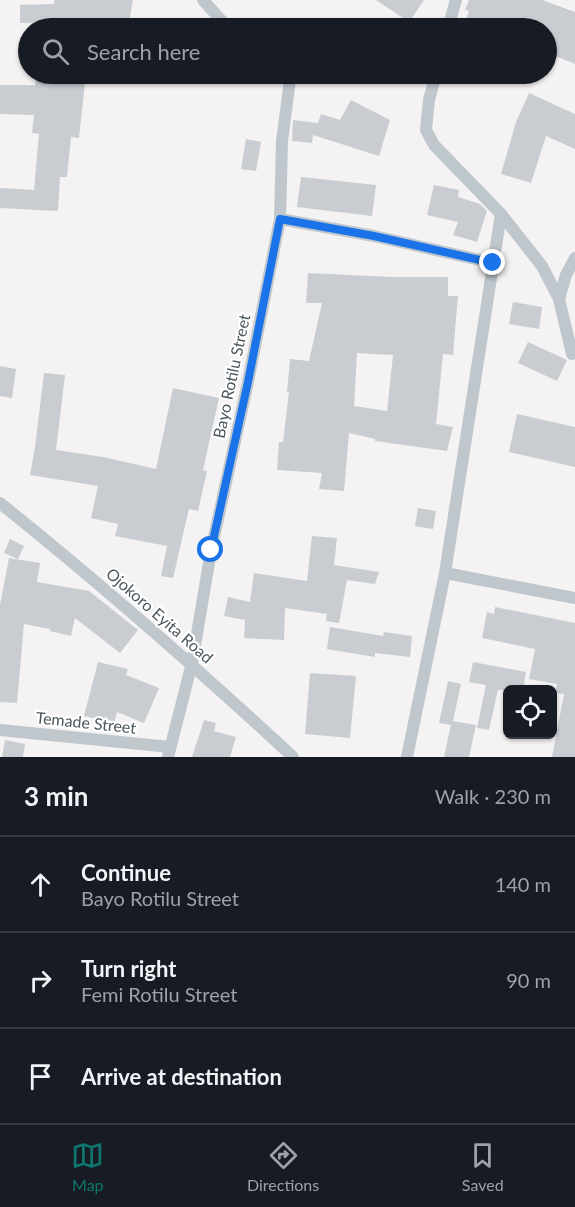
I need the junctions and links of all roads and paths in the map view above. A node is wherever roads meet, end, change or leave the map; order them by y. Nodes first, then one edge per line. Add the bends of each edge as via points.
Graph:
1 (203, 0) edge
2 (456, 0) edge
3 (219, 18) edge
4 (451, 18) edge
5 (289, 84) edge
6 (433, 84) edge
7 (501, 214) junction
8 (280, 219) junction
9 (575, 258) edge
10 (493, 263) junction
11 (559, 299) junction
12 (572, 354) dead end
13 (0, 503) edge
14 (445, 573) junction
15 (575, 598) edge
16 (192, 663) junction
17 (0, 730) edge
18 (169, 752) edge
19 (293, 757) edge
20 (407, 757) edge

1 - 3 street
2 - 4 street
5 - 8 street, Bayo Rotilu Street via 282,141
6 - 7 street via 426,130 434,145
7 - 10 street
7 - 11 street via 542,266
8 - 10 street
8 - 16 street, Bayo Rotilu Street via 211,550
9 - 11 street
10 - 14 street
11 - 12 street
13 - 16 street, Ojokoro Eyita Road
14 - 15 street
14 - 20 street
16 - 18 street, Bayo Rotilu Street
16 - 19 street, Ojokoro Eyita Road
17 - 18 street, Temade Street

